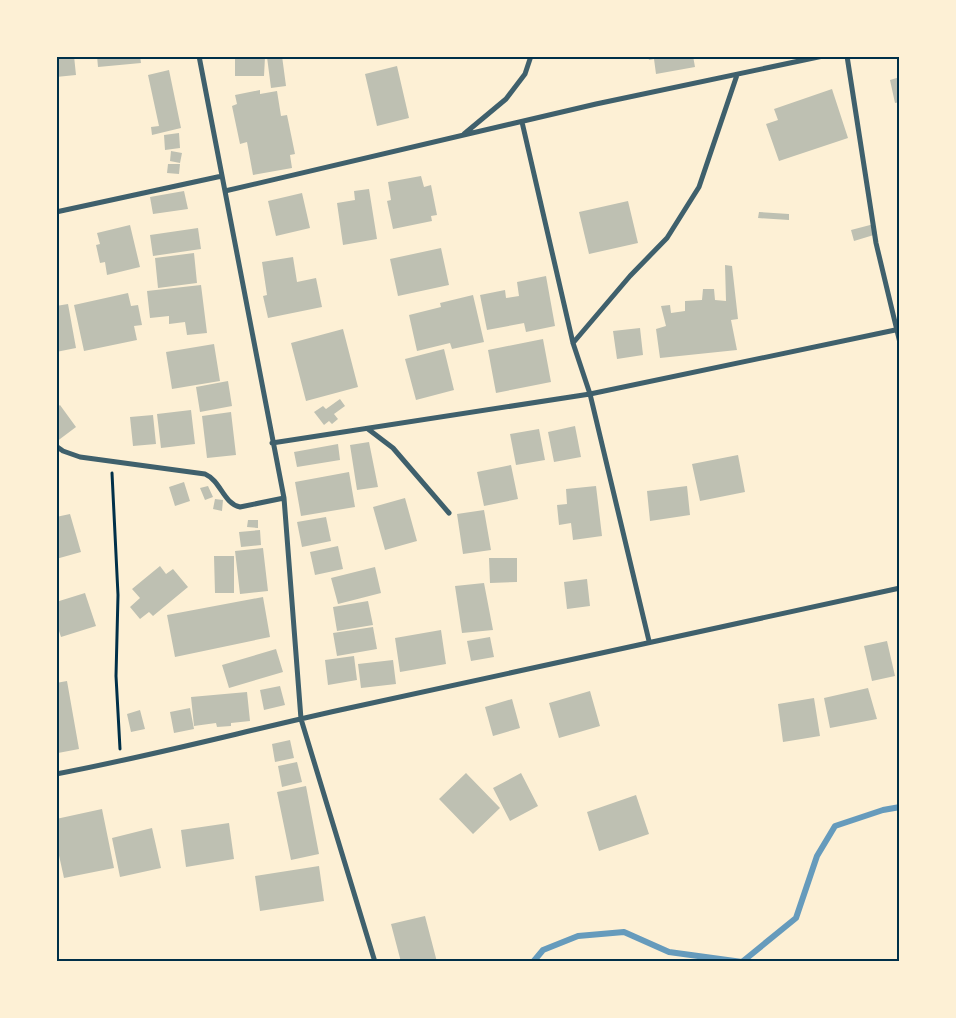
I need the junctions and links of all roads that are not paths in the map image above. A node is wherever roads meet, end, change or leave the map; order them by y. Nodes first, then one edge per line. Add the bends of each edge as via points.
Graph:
1 (199, 56) edge
2 (530, 56) edge
3 (823, 56) edge
4 (846, 56) edge
5 (737, 75) junction
6 (522, 122) junction
7 (461, 136) junction
8 (222, 176) junction
9 (225, 191) junction
10 (56, 212) edge
11 (898, 329) edge
12 (573, 343) junction
13 (900, 343) edge
14 (590, 394) junction
15 (367, 429) junction
16 (272, 443) junction
17 (56, 446) edge
18 (284, 498) junction
19 (449, 513) dead end
20 (900, 588) edge
21 (650, 641) junction
22 (301, 719) junction
23 (56, 774) edge
24 (375, 962) edge

1 - 8 street
2 - 7 street via 525,74 506,99
3 - 5 street
4 - 11 street via 876,244
5 - 6 street
5 - 12 street via 699,187 666,238
6 - 7 street
6 - 12 street
7 - 9 street
8 - 9 street
8 - 10 street
9 - 16 street
11 - 13 street
11 - 14 street
12 - 14 street
14 - 15 street
14 - 21 street
15 - 16 street
15 - 19 street via 393,448
16 - 18 street
17 - 18 street via 71,454 111,462 205,474 217,482 228,500 240,507
18 - 22 street
20 - 21 street
21 - 22 street
22 - 23 street via 121,762
22 - 24 street

